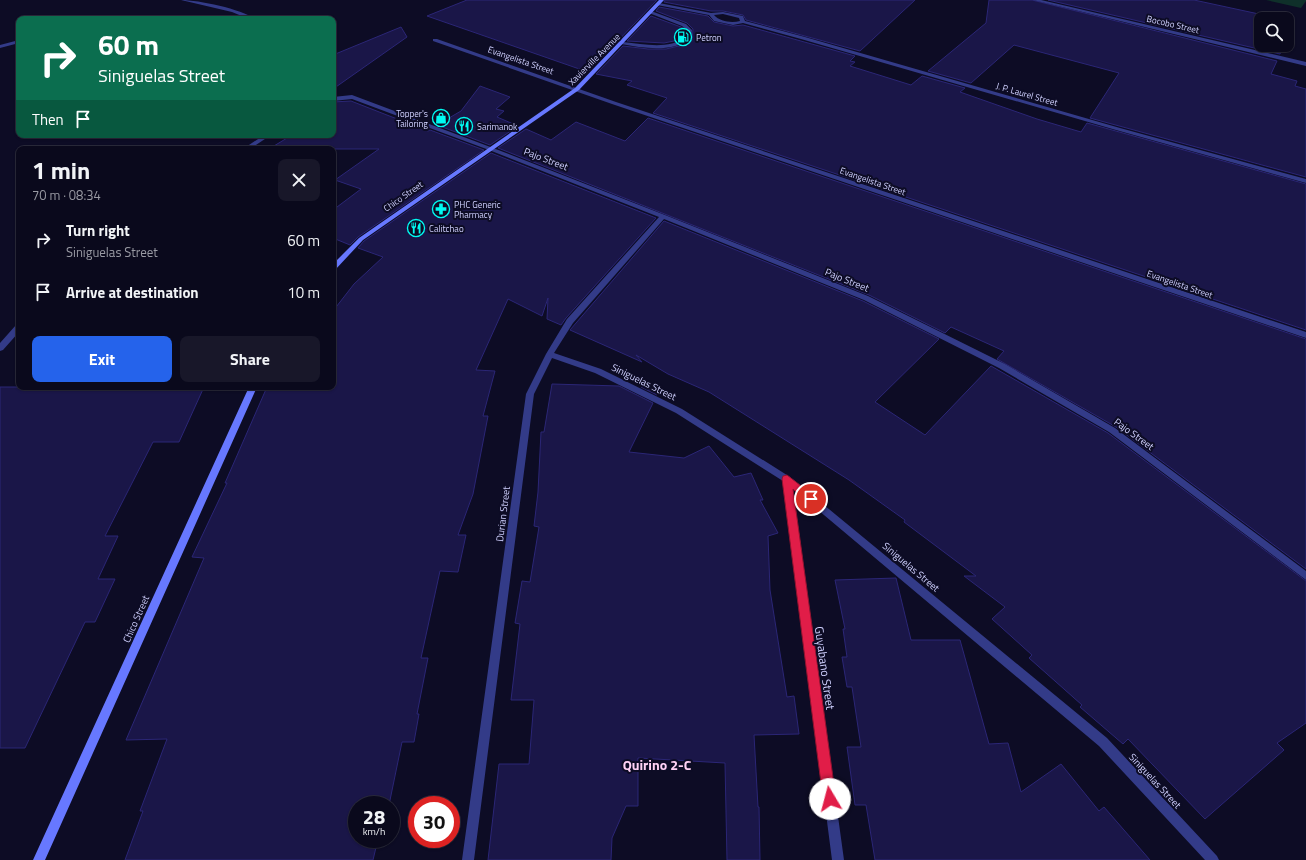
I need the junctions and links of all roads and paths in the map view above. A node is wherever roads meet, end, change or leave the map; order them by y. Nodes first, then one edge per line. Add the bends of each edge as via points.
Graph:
1 (183, 0) edge
2 (1035, 0) edge
3 (660, 2) edge
4 (651, 12) junction
5 (711, 14) junction
6 (246, 16) edge
7 (743, 22) junction
8 (435, 40) dead end
9 (16, 42) edge
10 (623, 43) junction
11 (0, 47) edge
12 (1306, 64) edge
13 (577, 89) junction
14 (336, 99) edge
15 (263, 138) edge
16 (251, 146) edge
17 (491, 149) junction
18 (1306, 181) edge
19 (663, 216) junction
20 (336, 265) edge
21 (16, 329) edge
22 (1306, 336) edge
23 (0, 348) edge
24 (550, 354) junction
25 (252, 390) edge
26 (787, 479) junction
27 (1306, 576) edge
28 (39, 860) edge
29 (468, 860) edge
30 (838, 860) edge
31 (1213, 860) edge

1 - 6 street
2 - 12 street, Bocobo Street
3 - 4 main road, Xavierville Avenue
3 - 5 street, J. P. Laurel Street
4 - 10 main road, Xavierville Avenue
4 - 10 street via 684,25 691,33 689,38 671,46
5 - 7 street, J. P. Laurel Street via 716,20 733,24
5 - 7 street, J. P. Laurel Street via 723,12 741,17
7 - 18 street, J. P. Laurel Street
8 - 13 street, Evangelista Street
9 - 11 street
10 - 13 main road, Xavierville Avenue
13 - 17 main road, Xavierville Avenue
13 - 22 street, Evangelista Street
14 - 17 street, Pajo Street via 352,97
15 - 16 street
17 - 19 street, Pajo Street
17 - 20 main road, Chico Street via 361,239
19 - 24 street, Durian Street via 570,320
19 - 27 street, Pajo Street via 866,298 1002,366 1112,430
21 - 23 street
24 - 26 street, Siniguelas Street via 598,371 679,411
24 - 29 street, Durian Street via 530,394
25 - 28 main road, Chico Street
26 - 30 street, Guyabano Street
26 - 31 street, Siniguelas Street via 1103,742

